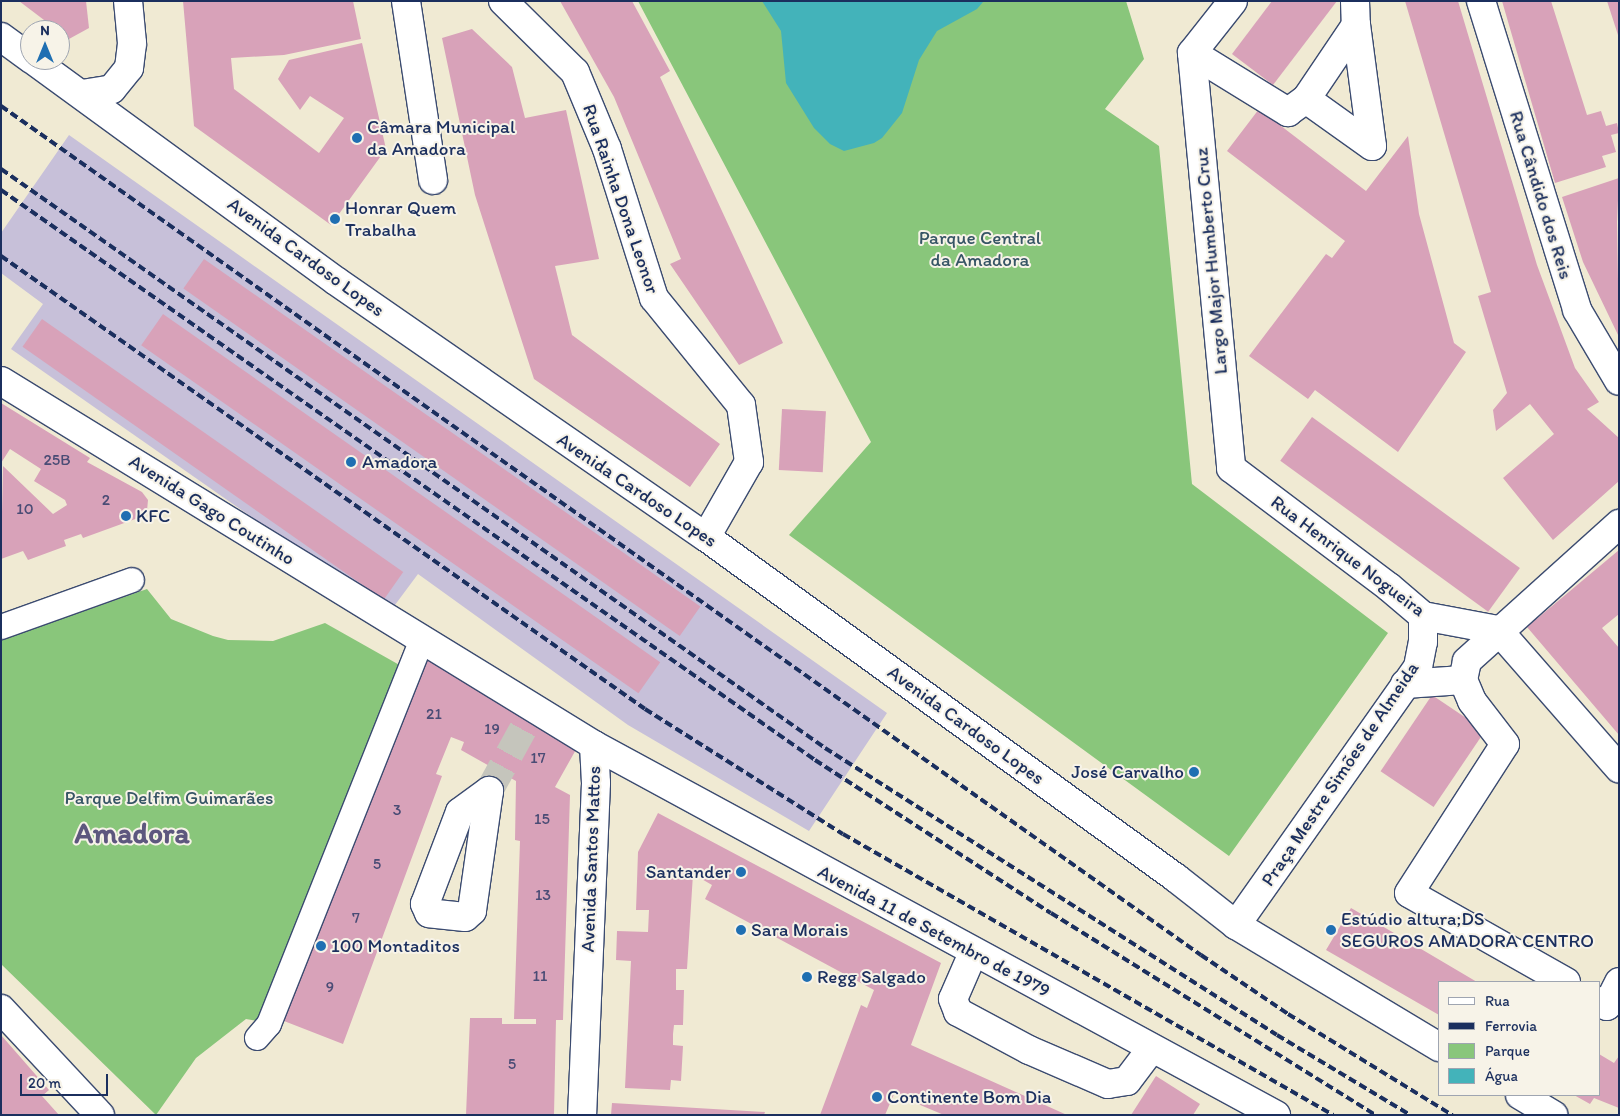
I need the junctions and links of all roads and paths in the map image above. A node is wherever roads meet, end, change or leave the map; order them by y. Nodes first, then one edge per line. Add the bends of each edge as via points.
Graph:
1 (128, 1) edge
2 (406, 1) edge
3 (502, 1) edge
4 (1233, 1) edge
5 (1481, 1) edge
6 (1356, 13) edge
7 (1, 38) edge
8 (20, 51) edge
9 (1192, 54) junction
10 (47, 70) edge
11 (82, 94) junction
12 (1306, 99) junction
13 (433, 180) dead end
14 (1, 381) edge
15 (1619, 381) edge
16 (1231, 468) joint
17 (1619, 524) edge
18 (706, 537) junction
19 (132, 580) dead end
20 (1423, 616) junction
21 (1, 627) edge
22 (1498, 630) junction
23 (422, 640) junction
24 (1463, 680) junction
25 (1406, 684) junction
26 (594, 745) junction
27 (1619, 768) edge
28 (1236, 925) junction
29 (973, 953) junction
30 (1564, 981) edge
31 (1619, 982) edge
32 (1603, 1004) edge
33 (1, 1009) edge
34 (257, 1038) dead end
35 (1438, 1046) edge
36 (1152, 1048) junction
37 (1522, 1096) edge
38 (100, 1115) edge
39 (582, 1115) edge
40 (1276, 1115) edge
41 (1553, 1115) edge

1 - 11 street via 132,43 130,68 112,89
2 - 13 street
3 - 18 street, Rua Rainha Dona Leonor via 575,72 607,149 654,298 741,405 749,462
4 - 9 street
5 - 15 street, Rua Cândido dos Reis via 1577,310
6 - 12 street
6 - 12 street via 1372,146
7 - 8 street
9 - 12 street via 1288,112
9 - 16 street, Largo Major Humberto Cruz
10 - 11 street, Avenida Cardoso Lopes
11 - 18 street, Avenida Cardoso Lopes via 336,280
14 - 23 street, Avenida Gago Coutinho
16 - 20 street, Rua Henrique Nogueira
17 - 22 street
18 - 28 street, Avenida Cardoso Lopes
19 - 21 street
20 - 22 street, Rua Henrique Nogueira
20 - 25 street, Praça Mestre Simões de Almeida via 1423,642 1418,667
22 - 24 street via 1467,661
22 - 27 street
23 - 26 street, Avenida Santos Mattos
23 - 34 street via 269,1024
24 - 25 street
24 - 30 street via 1472,701 1505,744 1408,893
25 - 28 street, Praça Mestre Simões de Almeida
26 - 29 street, Avenida 11 de Setembro de 1979
26 - 39 street, Avenida Santos Mattos via 596,783
28 - 35 street, Avenida Cardoso Lopes
29 - 36 street, Avenida 11 de Setembro de 1979
29 - 36 street via 953,999 958,1012 1029,1050 1108,1084 1127,1081
31 - 32 street
33 - 38 street
36 - 40 street, Avenida 11 de Setembro de 1979
37 - 41 street

